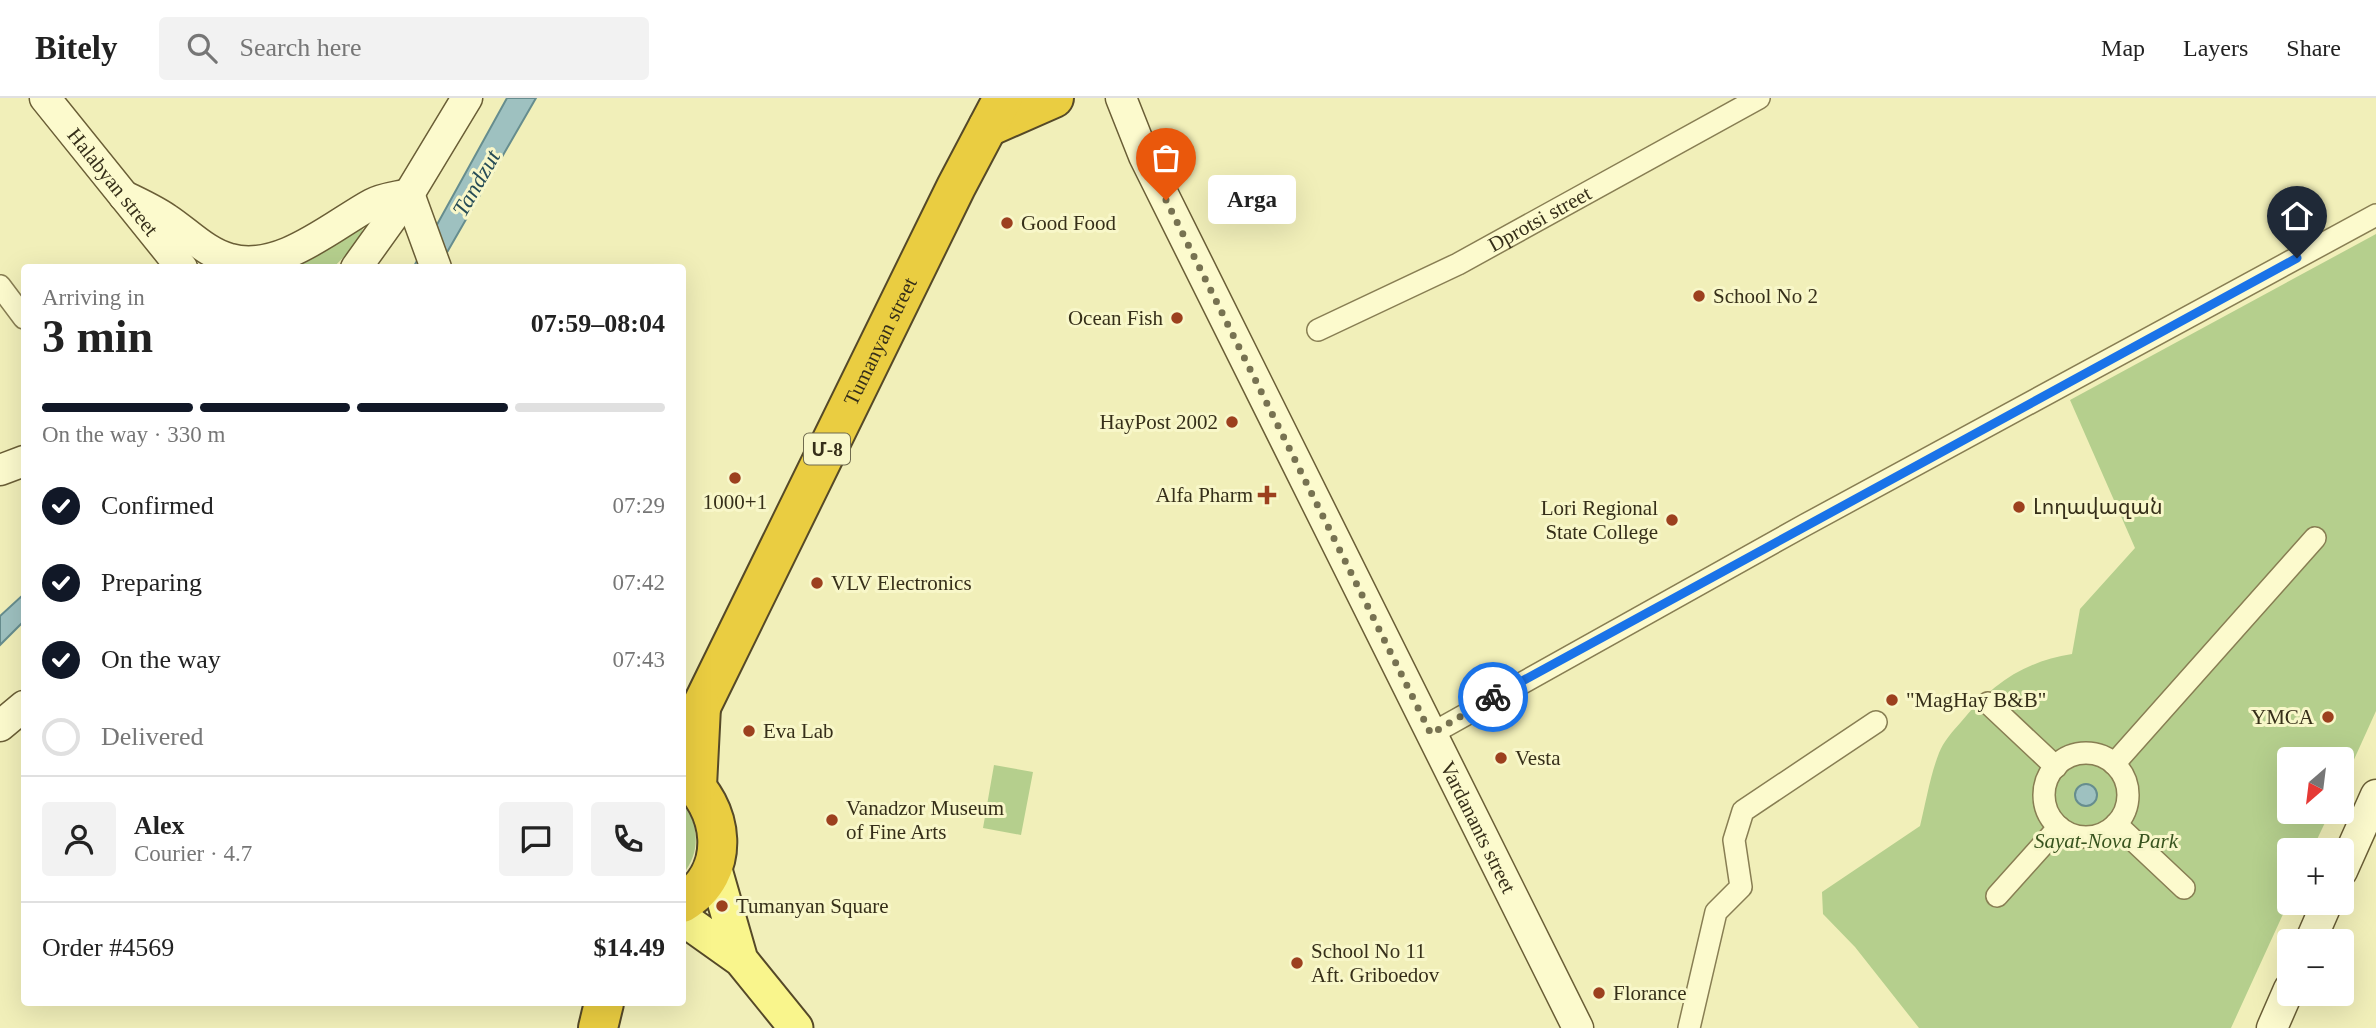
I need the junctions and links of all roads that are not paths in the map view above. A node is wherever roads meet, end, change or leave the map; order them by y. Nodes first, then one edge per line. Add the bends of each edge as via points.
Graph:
1 (45, 98) edge
2 (467, 98) edge
3 (1054, 98) edge
4 (1121, 98) edge
5 (1759, 98) edge
6 (996, 112) edge
7 (409, 194) junction
8 (124, 196) junction
9 (2376, 215) edge
10 (179, 264) edge
11 (359, 264) edge
12 (435, 264) edge
13 (0, 286) edge
14 (21, 313) edge
15 (1318, 330) dead end
16 (21, 462) edge
17 (0, 470) edge
18 (2315, 538) dead end
19 (1988, 703) dead end
20 (21, 708) edge
21 (692, 715) edge
22 (1876, 722) dead end
23 (0, 726) edge
24 (1431, 734) junction
25 (2114, 764) junction
26 (2056, 767) junction
27 (690, 780) edge
28 (2376, 795) edge
29 (2116, 824) junction
30 (2059, 827) junction
31 (2354, 844) edge
32 (714, 866) junction
33 (2184, 888) dead end
34 (1997, 896) dead end
35 (686, 900) edge
36 (686, 921) edge
37 (741, 960) junction
38 (603, 1006) edge
39 (2282, 1006) edge
40 (598, 1028) edge
41 (796, 1028) edge
42 (1578, 1028) edge
43 (1689, 1028) edge
44 (2272, 1028) edge

1 - 8 street, Halabyan street
2 - 7 street
3 - 6 highway, Մ-8
4 - 24 street, Vardanants street via 1144,156
5 - 15 street, Dprotsi street via 1458,264
6 - 21 highway, Tumanyan street / Մ-8
7 - 8 street via 374,203 324,236 296,248 248,261 218,254 165,217
7 - 11 street
7 - 12 street
8 - 10 street, Halabyan street
9 - 24 street
13 - 14 street
16 - 17 street
18 - 25 street
19 - 26 street
20 - 23 street
21 - 27 highway, Մ-8
22 - 43 street via 1743,811 1734,840 1741,887 1716,912
24 - 42 street, Vardanants street
25 - 26 street via 2084,753
25 - 29 street via 2128,796 2126,810
26 - 30 street via 2044,792 2049,816
27 - 32 highway via 709,803 717,822
28 - 31 street
29 - 30 street via 2088,837
29 - 33 street
30 - 34 street
32 - 35 highway via 705,883
32 - 37 main road
36 - 37 main road
37 - 41 main road
38 - 40 highway
39 - 44 street

